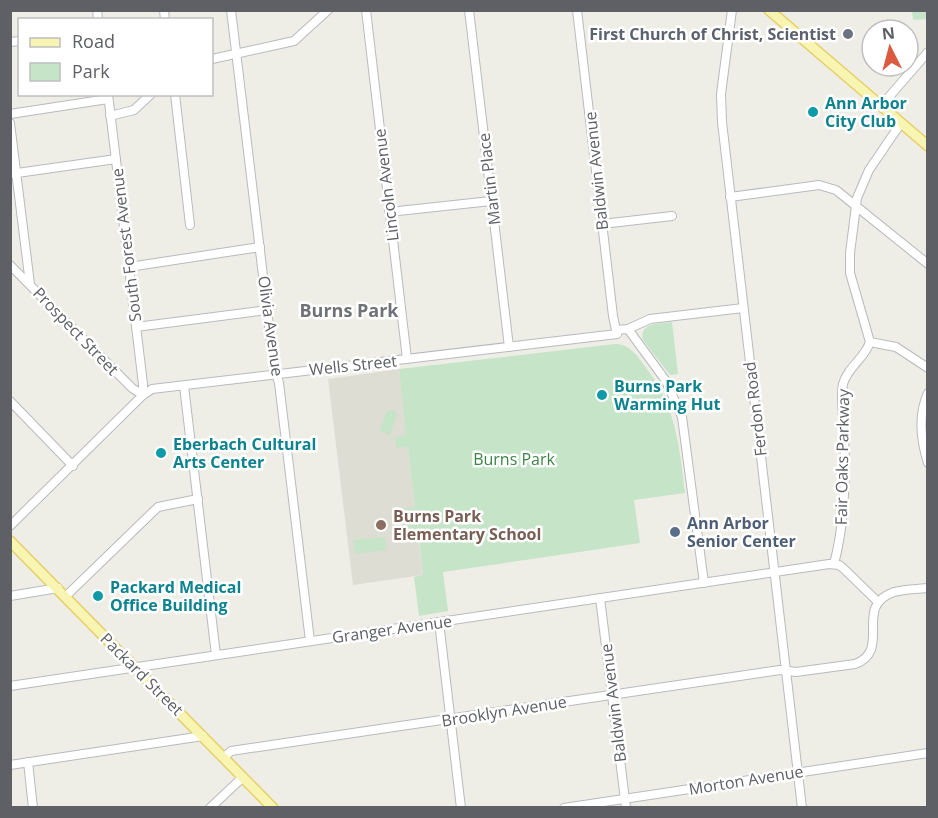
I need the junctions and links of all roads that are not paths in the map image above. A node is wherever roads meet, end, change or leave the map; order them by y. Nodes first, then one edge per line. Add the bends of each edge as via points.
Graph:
1 (231, 10) edge
2 (328, 10) edge
3 (366, 10) edge
4 (469, 10) edge
5 (577, 10) edge
6 (732, 10) edge
7 (770, 10) edge
8 (927, 52) edge
9 (236, 53) junction
10 (213, 58) edge
11 (149, 96) edge
12 (175, 96) edge
13 (108, 97) edge
14 (880, 106) junction
15 (10, 114) edge
16 (110, 116) junction
17 (10, 123) edge
18 (901, 123) junction
19 (927, 146) edge
20 (116, 159) junction
21 (14, 174) edge
22 (730, 196) junction
23 (491, 201) junction
24 (856, 205) junction
25 (389, 212) junction
26 (672, 216) dead end
27 (602, 224) junction
28 (189, 225) dead end
29 (260, 247) junction
30 (927, 264) edge
31 (10, 265) edge
32 (129, 267) junction
33 (30, 284) junction
34 (743, 308) junction
35 (267, 310) junction
36 (136, 327) junction
37 (628, 329) junction
38 (616, 330) junction
39 (870, 342) junction
40 (509, 347) junction
41 (407, 359) junction
42 (927, 368) edge
43 (276, 374) junction
44 (184, 386) junction
45 (927, 393) edge
46 (142, 395) junction
47 (10, 401) edge
48 (927, 463) edge
49 (73, 466) junction
50 (198, 499) junction
51 (10, 526) edge
52 (10, 541) edge
53 (834, 564) junction
54 (774, 573) junction
55 (704, 583) junction
56 (58, 588) junction
57 (927, 588) edge
58 (10, 596) edge
59 (66, 596) junction
60 (600, 598) junction
61 (878, 603) junction
62 (439, 622) junction
63 (310, 641) junction
64 (216, 655) junction
65 (136, 668) junction
66 (786, 671) junction
67 (10, 686) edge
68 (612, 694) junction
69 (450, 719) junction
70 (203, 736) junction
71 (927, 753) edge
72 (224, 757) junction
73 (28, 762) junction
74 (10, 765) edge
75 (798, 772) junction
76 (243, 777) junction
77 (625, 798) junction
78 (33, 807) edge
79 (210, 807) edge
80 (273, 807) edge
81 (461, 807) edge
82 (564, 807) edge
83 (626, 807) edge
84 (802, 807) edge

1 - 9 street, Olivia Avenue
2 - 9 street via 294,41
3 - 25 street, Lincoln Avenue
4 - 23 street, Martin Place
5 - 27 street, Baldwin Avenue
6 - 22 street, Ferdon Road via 721,100
7 - 14 main road
8 - 14 street
9 - 10 street
9 - 29 street, Olivia Avenue
11 - 16 street via 134,110
12 - 28 street
13 - 15 street
13 - 16 street, South Forest Avenue
14 - 18 main road
16 - 20 street, South Forest Avenue
17 - 21 street
18 - 19 main road
18 - 24 street via 869,170
20 - 21 street
20 - 32 street, South Forest Avenue
21 - 33 street
22 - 24 street via 819,184 836,190
22 - 34 street, Ferdon Road
23 - 25 street
23 - 40 street, Martin Place
24 - 30 street
24 - 39 street via 850,273
25 - 41 street, Lincoln Avenue
26 - 27 street
27 - 38 street, Baldwin Avenue
29 - 32 street
29 - 35 street, Olivia Avenue
31 - 33 street, Prospect Street
32 - 36 street, South Forest Avenue
33 - 46 street, Prospect Street
34 - 37 street, Wells Street via 650,319
34 - 54 street, Ferdon Road
35 - 36 street
35 - 43 street, Olivia Avenue
36 - 46 street, South Forest Avenue
37 - 38 street, Wells Street
37 - 55 street via 666,381 682,417
38 - 40 street, Wells Street via 617,334
39 - 42 street via 896,347
39 - 53 street, Fair Oaks Parkway via 845,376 842,387 843,518
40 - 41 street, Wells Street
41 - 43 street, Wells Street
43 - 44 street, Wells Street
43 - 63 street, Olivia Avenue
44 - 46 street, Wells Street via 152,389
44 - 50 street
45 - 48 street via 922,414
46 - 49 street
47 - 49 street
49 - 51 street
50 - 59 street via 158,507
50 - 64 street
52 - 56 main road, Packard Street
53 - 54 street, Granger Avenue
53 - 61 street
54 - 55 street, Granger Avenue
54 - 66 street, Ferdon Road
55 - 60 street, Granger Avenue
56 - 58 street
56 - 59 main road, Packard Street
57 - 61 street via 897,591
59 - 65 main road, Packard Street
60 - 62 street, Granger Avenue
60 - 68 street, Baldwin Avenue
61 - 66 street, Brooklyn Avenue via 873,618 873,647 863,661
62 - 63 street, Granger Avenue
62 - 69 street
63 - 64 street, Granger Avenue
64 - 65 street, Granger Avenue
65 - 67 street, Granger Avenue
65 - 70 main road, Packard Street
66 - 68 street, Brooklyn Avenue
66 - 75 street, Ferdon Road
68 - 69 street, Brooklyn Avenue
68 - 77 street, Baldwin Avenue
69 - 72 street, Brooklyn Avenue via 231,751
69 - 81 street
70 - 72 main road, Packard Street
70 - 73 street
71 - 75 street, Morton Avenue
72 - 76 main road, Packard Street
73 - 74 street
73 - 78 street
75 - 77 street, Morton Avenue
75 - 84 street, Ferdon Road
76 - 79 street
76 - 80 main road, Packard Street
77 - 82 street, Morton Avenue
77 - 83 street, Baldwin Avenue

